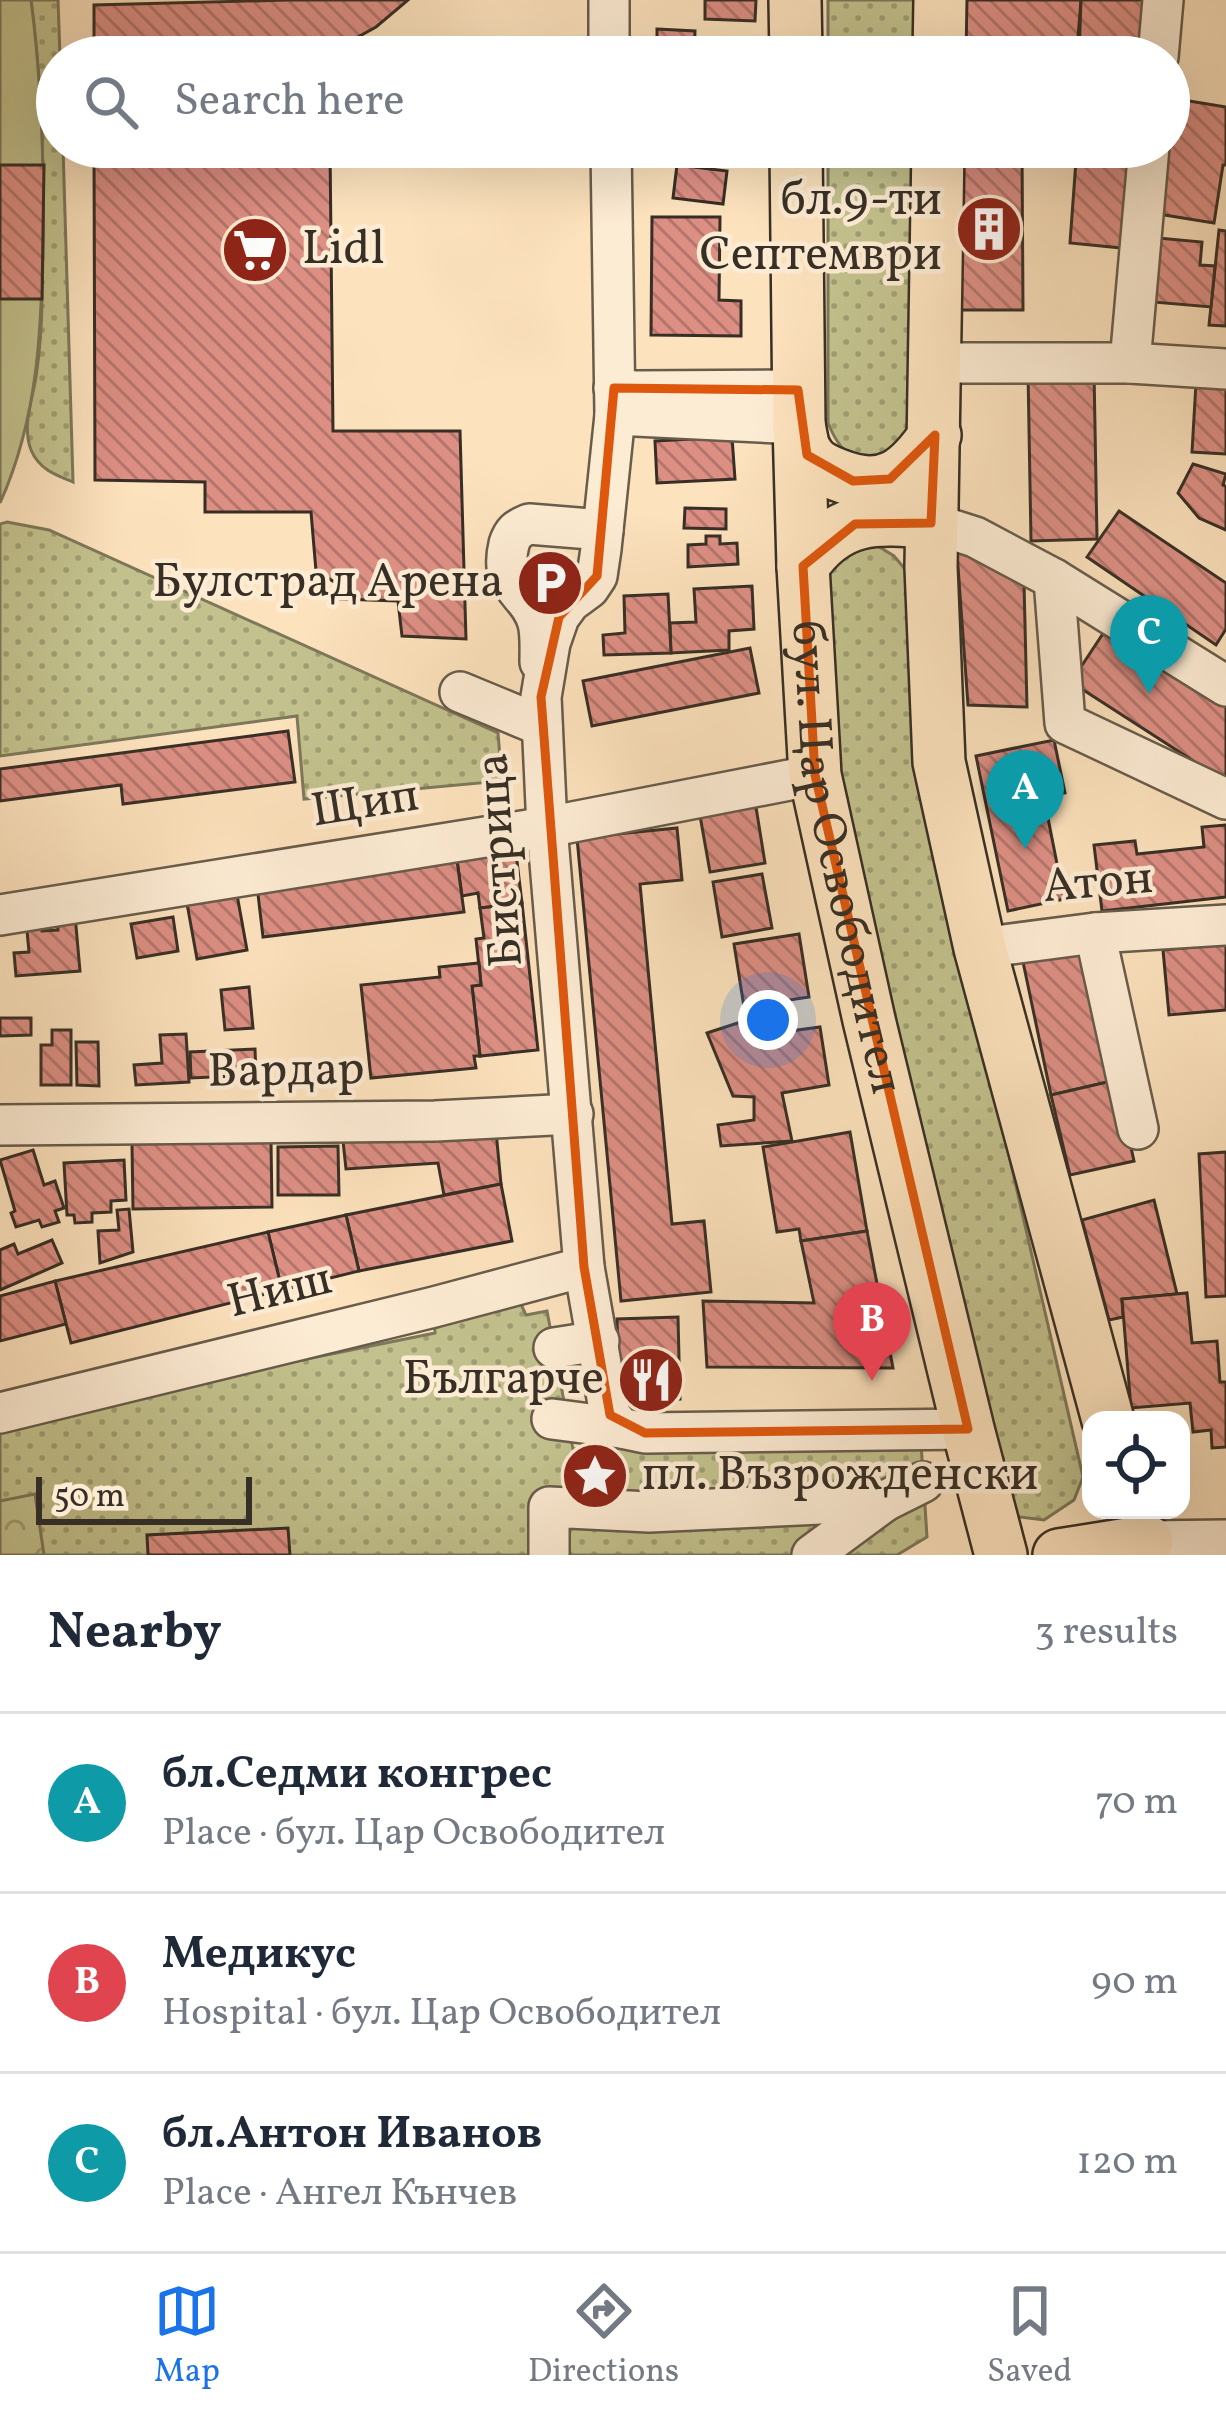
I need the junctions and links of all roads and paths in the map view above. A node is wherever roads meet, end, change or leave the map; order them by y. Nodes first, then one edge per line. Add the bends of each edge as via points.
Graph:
1 (609, 0) edge
2 (795, 0) edge
3 (940, 0) edge
4 (1163, 0) edge
5 (609, 36) edge
6 (796, 36) edge
7 (939, 36) edge
8 (1160, 36) edge
9 (611, 168) edge
10 (796, 168) edge
11 (938, 168) edge
12 (1147, 168) edge
13 (935, 363) junction
14 (1130, 363) junction
15 (1226, 368) edge
16 (615, 402) junction
17 (799, 407) junction
18 (934, 435) junction
19 (932, 524) junction
20 (603, 530) junction
21 (803, 566) junction
22 (1054, 579) junction
23 (1225, 681) edge
24 (460, 692) dead end
25 (542, 712) junction
26 (815, 775) junction
27 (1226, 799) edge
28 (547, 827) junction
29 (0, 915) edge
30 (1226, 925) edge
31 (1095, 933) junction
32 (980, 948) junction
33 (573, 1114) junction
34 (0, 1125) edge
35 (1138, 1130) dead end
36 (584, 1267) junction
37 (598, 1341) junction
38 (554, 1348) dead end
39 (1106, 1411) edge
40 (0, 1413) edge
41 (552, 1420) dead end
42 (621, 1428) junction
43 (968, 1429) junction
44 (923, 1482) dead end
45 (885, 1501) junction
46 (1145, 1535) edge
47 (1226, 1540) edge
48 (549, 1555) edge
49 (812, 1555) edge
50 (1001, 1555) edge
51 (1059, 1555) edge

1 - 5 street
2 - 6 main road
3 - 7 main road
4 - 8 street
9 - 16 street, Бистрица
10 - 17 main road, бул. Цар Освободител
11 - 13 main road
12 - 14 street
13 - 14 street
13 - 18 main road
14 - 15 street
16 - 17 street via 635,391
16 - 20 street, Бистрица
17 - 18 main road via 807,455 853,481 877,483 903,472
17 - 21 main road, бул. Цар Освободител
18 - 19 main road
19 - 21 main road via 855,524
19 - 22 street
19 - 32 main road via 939,762
20 - 25 street, Бистрица via 597,576 570,602 550,644
20 - 25 street via 529,524 512,536 509,579 539,626
21 - 26 main road, бул. Цар Освободител
22 - 23 street
22 - 27 street via 1065,723
24 - 25 street
25 - 28 street, Бистрица
26 - 28 street, Щип
26 - 43 main road, бул. Цар Освободител
28 - 29 street, Щип
28 - 33 street, Бистрица
30 - 31 street, Атон
31 - 32 street, Атон
31 - 35 street
32 - 39 main road
33 - 34 street, Вардар
33 - 36 street, Бистрица
36 - 37 street, Бистрица
36 - 40 street, Ниш
37 - 38 street
37 - 42 street, Бистрица via 610,1415
41 - 42 street
42 - 43 street
43 - 50 main road, бул. Цар Освободител
44 - 45 street
45 - 48 street via 649,1512 549,1507
45 - 49 street
46 - 47 street
46 - 51 main road

